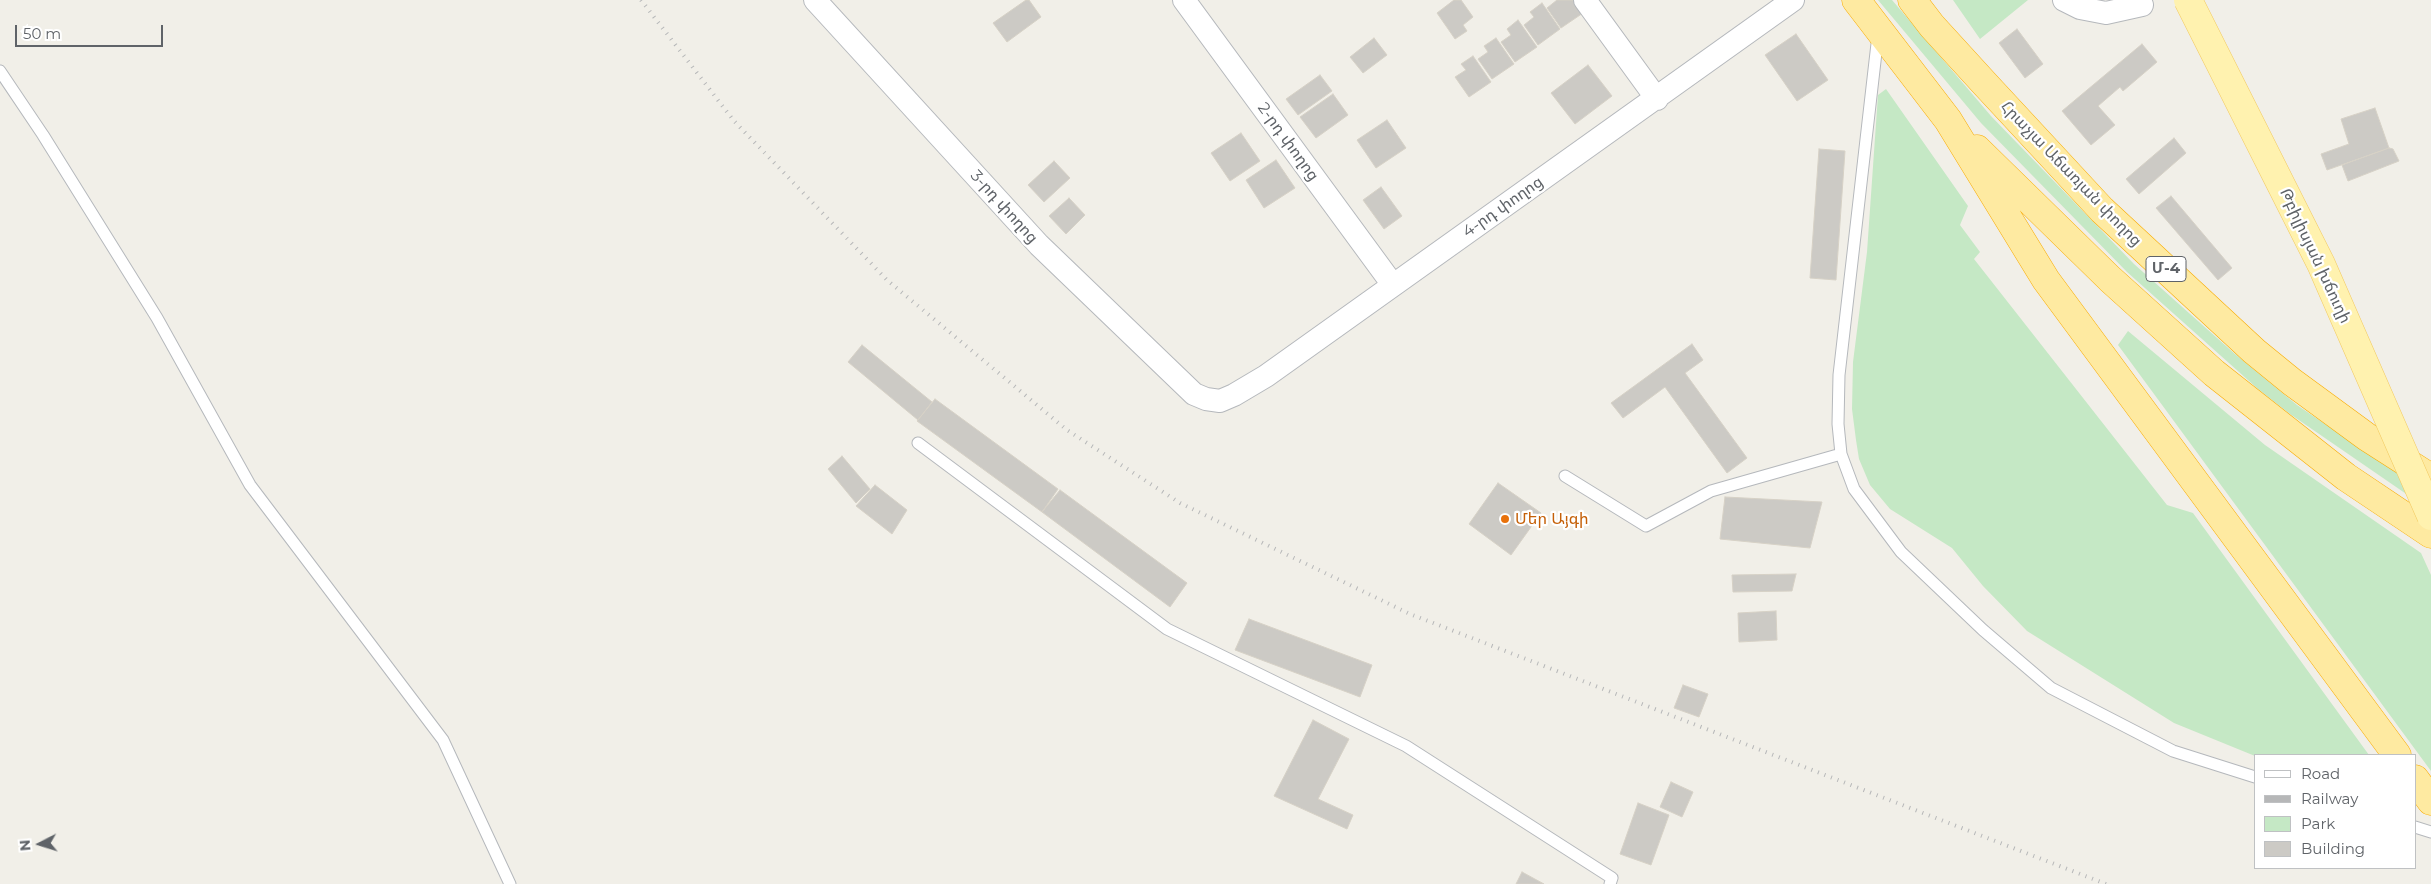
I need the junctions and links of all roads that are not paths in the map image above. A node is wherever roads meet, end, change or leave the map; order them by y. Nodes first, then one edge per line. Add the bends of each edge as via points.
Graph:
1 (815, 0) edge
2 (1184, 0) edge
3 (1585, 0) edge
4 (1793, 0) edge
5 (1856, 0) edge
6 (1912, 0) edge
7 (1920, 0) edge
8 (2064, 0) edge
9 (2188, 0) edge
10 (2142, 5) dead end
11 (1932, 26) junction
12 (1879, 31) junction
13 (0, 71) edge
14 (1657, 98) junction
15 (1948, 120) junction
16 (1393, 285) junction
17 (1206, 399) joint
18 (918, 443) dead end
19 (1841, 454) junction
20 (1565, 476) dead end
21 (2431, 478) edge
22 (2431, 516) edge
23 (2431, 534) edge
24 (2396, 754) edge
25 (2254, 776) edge
26 (2416, 780) edge
27 (2431, 801) edge
28 (2416, 827) edge
29 (2431, 832) edge
30 (510, 884) edge
31 (1610, 884) edge

1 - 17 street, 3-րդ փողոց via 1038,245 1194,394
2 - 16 street, 2-րդ փողոց
3 - 14 street
4 - 14 street, 4-րդ փողոց
5 - 12 highway, Մ-4
6 - 11 highway, Մ-4
7 - 11 highway
8 - 10 street via 2080,8 2106,13
9 - 22 main road, Թբիլիսյան խճուղի, bridge via 2321,264
11 - 21 highway, Հրաչյա Աճառյան փողոց / Մ-4 via 2102,210 2254,351 2367,437
12 - 15 highway, Մ-4
12 - 19 lane via 1839,375
13 - 30 lane via 157,318 250,484 443,740
14 - 16 street, 4-րդ փողոց
15 - 23 highway, Մ-4 via 2110,279 2214,373 2346,477
15 - 24 highway via 2046,280
16 - 17 street, 4-րդ փողոց via 1266,376 1220,401
18 - 31 lane via 1167,629 1406,746 1612,878
19 - 20 lane via 1711,492 1646,526
19 - 25 lane via 1854,488 1901,552 1983,630 2051,688 2173,750
26 - 27 highway
28 - 29 lane

